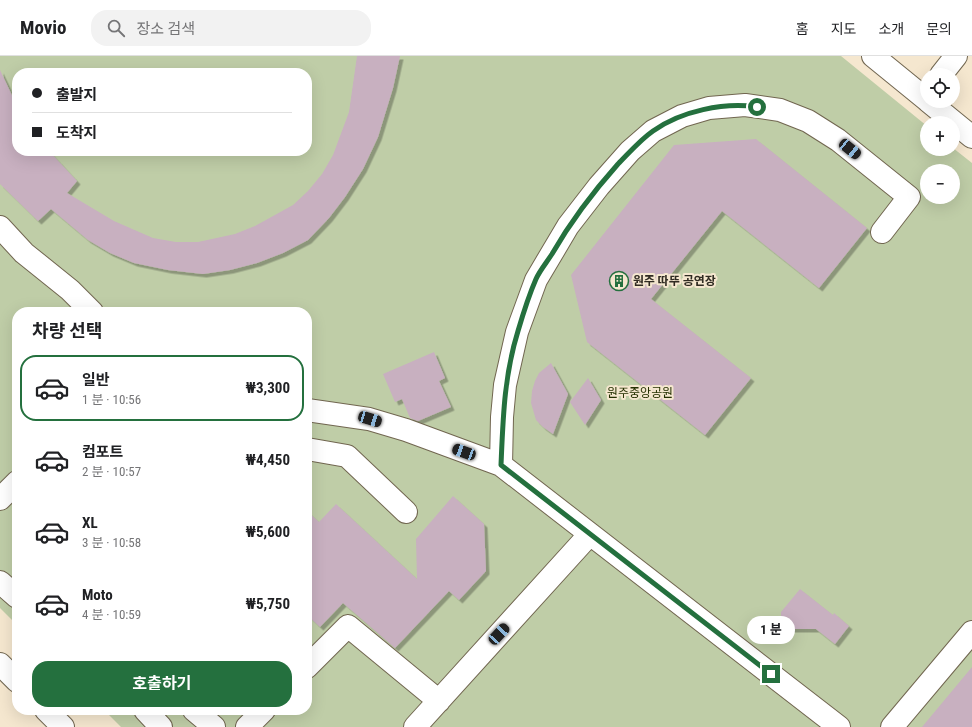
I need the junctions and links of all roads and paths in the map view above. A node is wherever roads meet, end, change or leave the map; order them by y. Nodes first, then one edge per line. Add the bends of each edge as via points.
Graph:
1 (874, 56) edge
2 (956, 56) edge
3 (947, 68) edge
4 (920, 93) edge
5 (938, 108) edge
6 (972, 137) edge
7 (0, 227) edge
8 (882, 232) dead end
9 (87, 307) edge
10 (312, 411) edge
11 (312, 450) edge
12 (501, 465) junction
13 (12, 487) edge
14 (0, 499) edge
15 (406, 512) dead end
16 (590, 534) junction
17 (0, 582) edge
18 (12, 593) edge
19 (972, 632) edge
20 (312, 662) edge
21 (0, 664) edge
22 (12, 676) edge
23 (439, 701) junction
24 (51, 715) edge
25 (150, 715) edge
26 (200, 715) edge
27 (259, 715) edge
28 (63, 727) edge
29 (161, 727) edge
30 (214, 727) edge
31 (247, 727) edge
32 (415, 727) edge
33 (839, 727) edge
34 (892, 727) edge

1 - 4 street
2 - 3 street
5 - 6 street
7 - 9 street via 24,252
8 - 12 street via 909,197 838,140 808,121 780,110 745,105 709,108 682,116 653,131 630,151 599,186 568,226 536,280 518,332 505,385
10 - 12 street via 370,419
11 - 15 street via 347,456
12 - 16 street
13 - 14 street
16 - 23 street
16 - 33 street
17 - 18 street
19 - 34 street
20 - 23 street via 348,626
21 - 22 street
23 - 32 street
24 - 28 street
25 - 29 street
26 - 30 street
27 - 31 street

